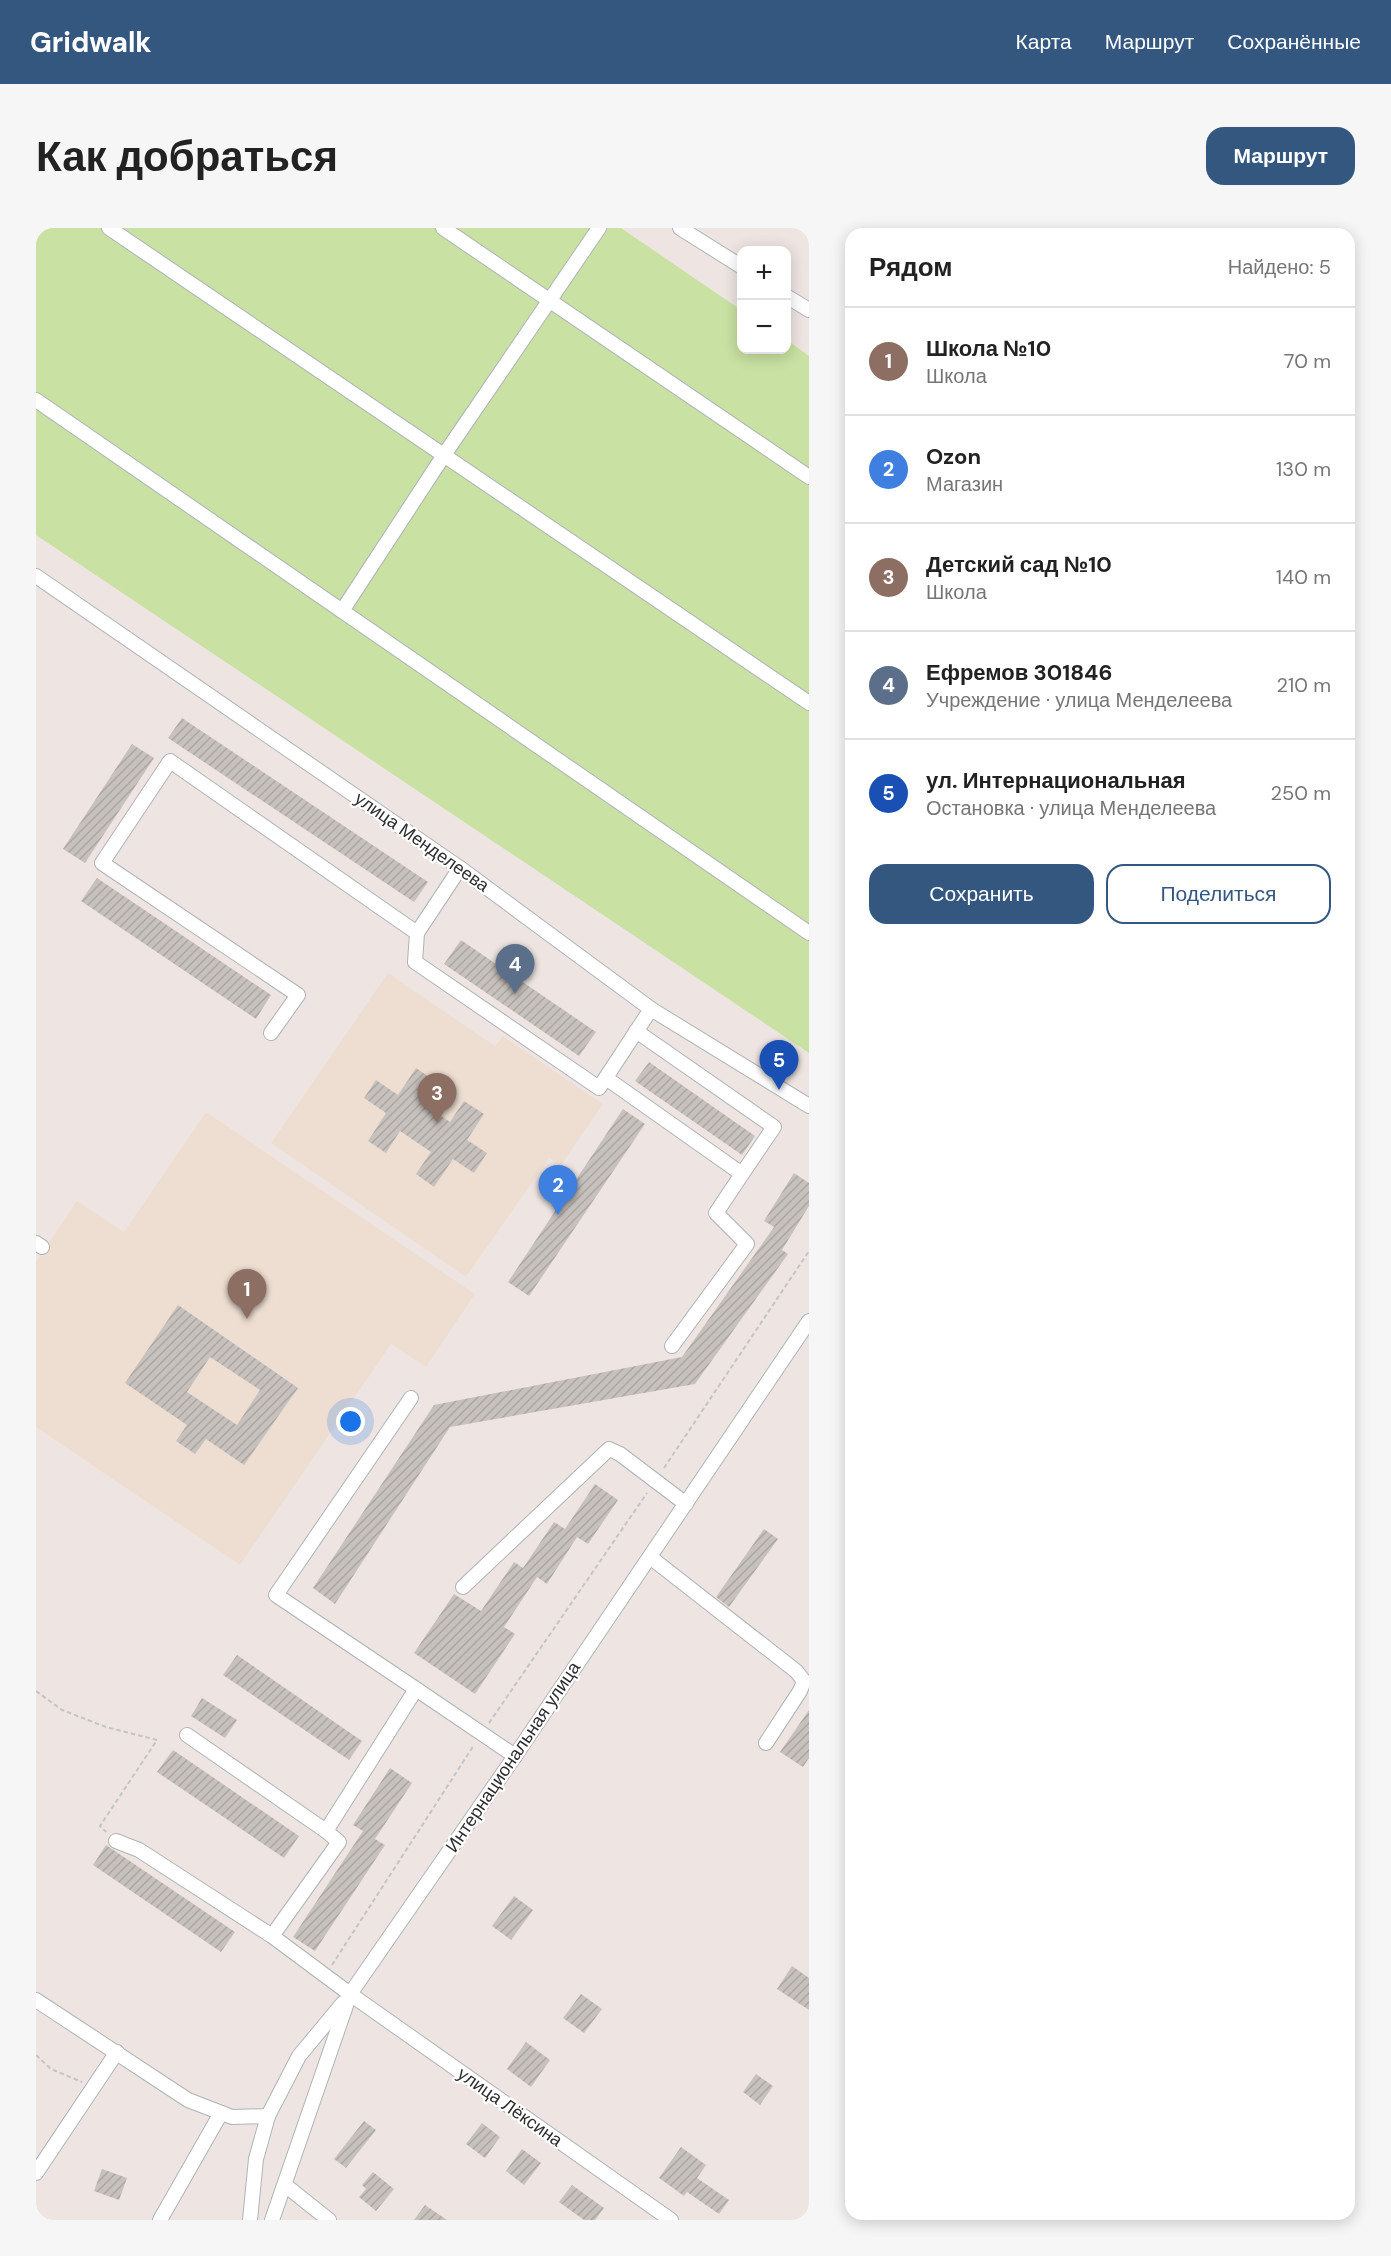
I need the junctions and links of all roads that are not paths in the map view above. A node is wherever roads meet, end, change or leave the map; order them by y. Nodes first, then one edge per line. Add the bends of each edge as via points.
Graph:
1 (109, 228) edge
2 (443, 228) edge
3 (598, 228) edge
4 (680, 228) edge
5 (737, 264) edge
6 (791, 299) edge
7 (549, 300) junction
8 (809, 310) edge
9 (36, 400) edge
10 (444, 455) junction
11 (809, 477) edge
12 (36, 576) edge
13 (342, 611) junction
14 (809, 703) edge
15 (460, 868) junction
16 (417, 933) junction
17 (809, 933) edge
18 (651, 1009) junction
19 (636, 1031) junction
20 (271, 1033) dead end
21 (606, 1078) junction
22 (809, 1106) edge
23 (742, 1174) junction
24 (809, 1321) edge
25 (672, 1346) dead end
26 (411, 1398) dead end
27 (686, 1504) junction
28 (650, 1557) junction
29 (464, 1587) dead end
30 (416, 1689) junction
31 (187, 1735) dead end
32 (766, 1743) dead end
33 (515, 1756) junction
34 (326, 1830) junction
35 (116, 1841) road end
36 (272, 1936) junction
37 (350, 1994) junction
38 (36, 2000) edge
39 (117, 2052) junction
40 (221, 2113) junction
41 (268, 2116) junction
42 (36, 2173) edge
43 (285, 2185) junction
44 (160, 2220) edge
45 (250, 2220) edge
46 (272, 2220) edge
47 (329, 2220) edge
48 (671, 2220) edge

1 - 10 street
2 - 7 street
3 - 7 street
4 - 5 street
6 - 8 street
7 - 10 street
7 - 11 street
9 - 13 street
10 - 13 street
10 - 14 street
12 - 15 street, улица Менделеева
13 - 17 street
15 - 16 street
15 - 18 street, улица Менделеева
16 - 20 street via 170,760 102,863 298,995
16 - 21 street via 415,962 599,1088
18 - 19 street
18 - 22 street, улица Менделеева
19 - 21 street
19 - 23 street via 774,1127
21 - 23 street
23 - 25 street via 716,1213 747,1244
24 - 27 street, Интернациональная улица
26 - 30 street via 276,1595
27 - 28 street, Интернациональная улица
27 - 29 street via 609,1449
28 - 32 street via 804,1681
28 - 33 street, Интернациональная улица
30 - 33 street
30 - 34 street
31 - 34 street
33 - 37 street, Интернациональная улица
34 - 36 street via 339,1842
35 - 36 street, улица Лёксина via 139,1850
36 - 37 street, улица Лёксина
37 - 41 street via 299,2056
37 - 43 street, Интернациональная улица
37 - 48 street, улица Лёксина
38 - 39 street
39 - 40 street via 188,2100
39 - 42 street
40 - 41 street via 232,2117
40 - 44 street
41 - 45 street via 256,2159
43 - 46 street, Интернациональная улица
43 - 47 street

